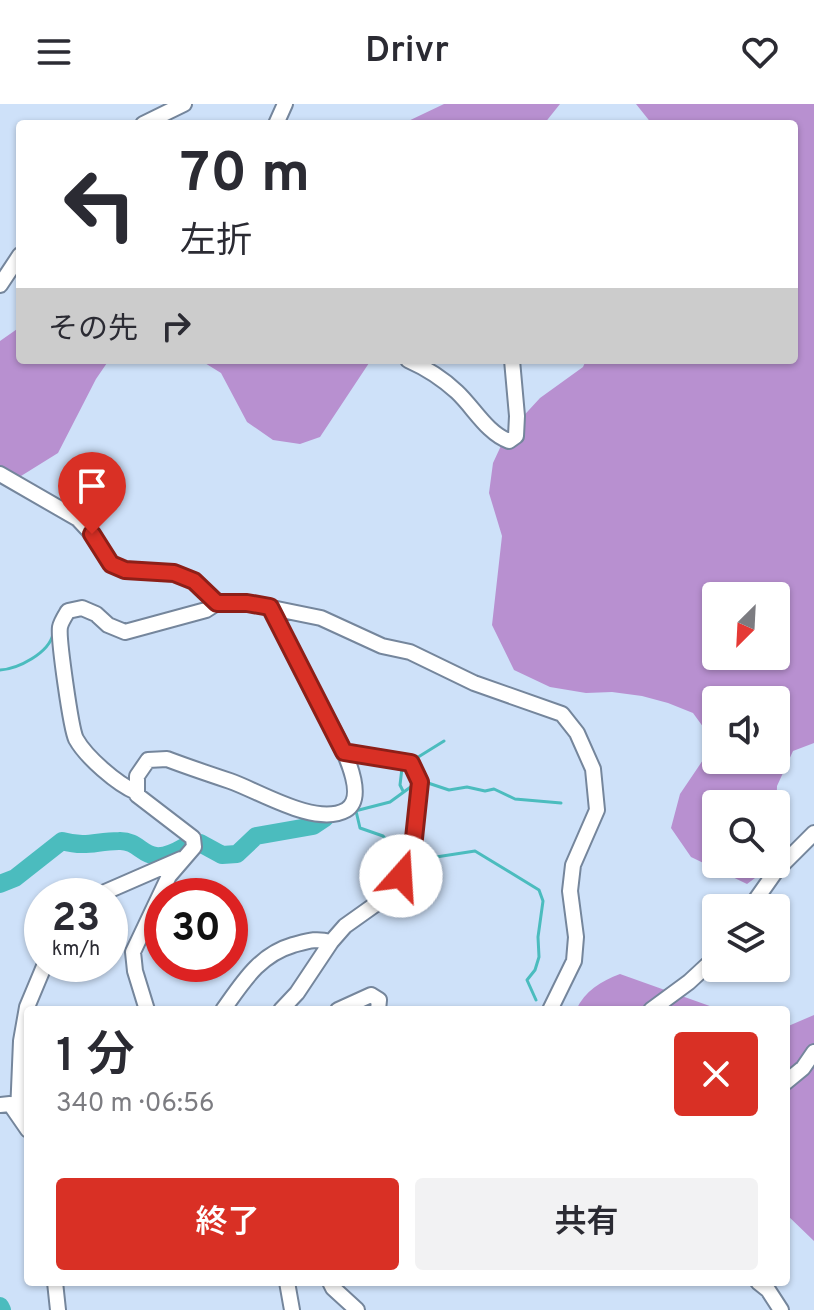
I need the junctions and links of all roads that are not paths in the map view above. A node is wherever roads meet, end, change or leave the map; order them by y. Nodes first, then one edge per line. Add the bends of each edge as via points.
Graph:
1 (184, 104) edge
2 (151, 120) edge
3 (16, 261) edge
4 (0, 285) edge
5 (417, 364) edge
6 (512, 364) edge
7 (0, 474) edge
8 (217, 603) junction
9 (270, 607) junction
10 (344, 752) junction
11 (137, 795) junction
12 (814, 833) edge
13 (185, 857) junction
14 (128, 882) edge
15 (760, 894) edge
16 (331, 942) junction
17 (702, 968) edge
18 (37, 982) edge
19 (27, 1006) edge
20 (146, 1006) edge
21 (226, 1006) edge
22 (285, 1006) edge
23 (347, 1006) edge
24 (378, 1006) edge
25 (552, 1006) edge
26 (656, 1006) edge
27 (24, 1024) edge
28 (814, 1052) edge
29 (790, 1079) edge
30 (0, 1105) edge
31 (18, 1113) junction
32 (24, 1123) edge
33 (55, 1286) edge
34 (288, 1286) edge
35 (332, 1286) edge
36 (763, 1286) edge
37 (58, 1310) edge
38 (292, 1310) edge
39 (357, 1310) edge
40 (781, 1310) edge

1 - 2 street
3 - 4 street
5 - 6 street via 457,391 498,437 509,441 516,436 517,416
7 - 8 street via 78,519 111,564 174,573 194,581
8 - 9 street
8 - 11 street via 125,632 82,608 68,611 60,625 76,739 120,785
9 - 10 street
9 - 25 street via 321,618 474,683 545,706 562,714 577,733 593,769 597,810 573,865 574,961
10 - 11 street via 354,786 353,801 344,811 296,808 167,759 148,760 137,776
10 - 16 street via 411,763 420,782 412,857 390,894
11 - 13 street via 193,838 194,847
12 - 15 street via 789,855
13 - 14 street
13 - 20 street via 169,876 133,952
16 - 21 street via 314,938 277,950 260,962
16 - 22 street
17 - 26 street
18 - 19 street
23 - 24 street via 371,995
27 - 31 street
28 - 29 street
30 - 31 street via 10,1104
31 - 32 street
33 - 37 street
34 - 38 street
35 - 39 street
36 - 40 street

